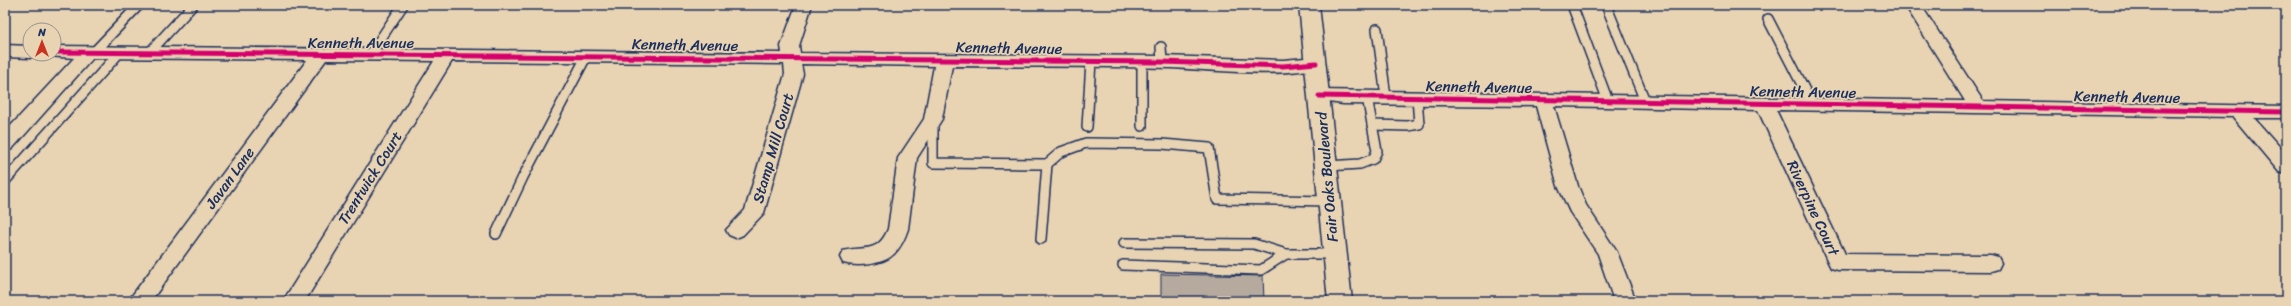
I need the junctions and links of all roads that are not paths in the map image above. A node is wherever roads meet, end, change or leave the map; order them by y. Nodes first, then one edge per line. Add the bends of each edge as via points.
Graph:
1 (139, 5) edge
2 (193, 5) edge
3 (403, 5) edge
4 (804, 5) edge
5 (1309, 5) edge
6 (1572, 5) edge
7 (1606, 5) edge
8 (1913, 5) edge
9 (1768, 19) dead end
10 (1378, 29) dead end
11 (5, 51) edge
12 (22, 52) edge
13 (62, 52) edge
14 (91, 52) junction
15 (120, 52) junction
16 (149, 53) junction
17 (321, 54) junction
18 (370, 55) junction
19 (447, 55) junction
20 (586, 57) junction
21 (792, 58) junction
22 (944, 60) junction
23 (1091, 61) junction
24 (1142, 62) junction
25 (1316, 63) junction
26 (1319, 96) junction
27 (1367, 97) junction
28 (1386, 97) junction
29 (1417, 98) junction
30 (1543, 100) junction
31 (1608, 101) junction
32 (1645, 101) junction
33 (1764, 103) junction
34 (1812, 104) junction
35 (1978, 107) junction
36 (2238, 111) junction
37 (2286, 112) edge
38 (933, 119) junction
39 (1372, 125) junction
40 (1142, 126) dead end
41 (1087, 127) dead end
42 (5, 144) edge
43 (1047, 164) junction
44 (1327, 166) junction
45 (2286, 167) edge
46 (5, 180) edge
47 (1331, 201) junction
48 (736, 230) dead end
49 (496, 234) dead end
50 (1041, 239) dead end
51 (1124, 242) dead end
52 (1286, 254) junction
53 (1334, 254) junction
54 (850, 257) dead end
55 (1991, 263) dead end
56 (1123, 265) dead end
57 (138, 301) edge
58 (294, 301) edge
59 (1340, 301) edge
60 (1625, 301) edge

1 - 14 lane
2 - 16 lane
3 - 18 lane
4 - 21 street, Stamp Mill Court via 790,46
5 - 25 main road, Fair Oaks Boulevard
6 - 31 lane
7 - 32 lane
8 - 35 street
9 - 34 lane
10 - 28 lane
11 - 12 street
13 - 14 street, Kenneth Avenue
14 - 15 street, Kenneth Avenue
14 - 42 street
15 - 16 street, Kenneth Avenue
15 - 46 lane
16 - 17 street, Kenneth Avenue
17 - 18 street, Kenneth Avenue
17 - 57 street, Javan Lane
18 - 19 street, Kenneth Avenue
19 - 20 street, Kenneth Avenue
19 - 58 street, Trentwick Court
20 - 21 street, Kenneth Avenue
20 - 49 lane
21 - 22 street, Kenneth Avenue
21 - 48 street, Stamp Mill Court via 794,74 754,213
22 - 23 street, Kenneth Avenue
22 - 38 street
23 - 24 street, Kenneth Avenue
23 - 41 lane
24 - 25 street, Kenneth Avenue via 1162,54 1283,66
24 - 40 lane
25 - 26 main road, Fair Oaks Boulevard
26 - 27 street, Kenneth Avenue
26 - 44 main road, Fair Oaks Boulevard
27 - 28 street, Kenneth Avenue
27 - 39 lane
28 - 29 street, Kenneth Avenue
29 - 30 street, Kenneth Avenue
29 - 39 lane via 1419,124
30 - 31 street, Kenneth Avenue
30 - 60 street via 1568,186 1577,208 1607,252
31 - 32 street, Kenneth Avenue
32 - 33 street, Kenneth Avenue
33 - 34 street, Kenneth Avenue
33 - 55 street, Riverpine Court via 1838,262
34 - 35 street, Kenneth Avenue
35 - 36 street, Kenneth Avenue
36 - 37 street, Kenneth Avenue
36 - 45 street
38 - 43 lane via 933,163
38 - 54 street via 908,158 898,229 894,240 887,250 878,256
39 - 44 lane via 1377,150 1373,159 1360,164
43 - 47 lane via 1061,152 1086,143 1162,144 1209,148 1217,199
43 - 50 lane
44 - 47 main road, Fair Oaks Boulevard
47 - 53 main road, Fair Oaks Boulevard
51 - 52 lane via 1254,244
52 - 53 lane
52 - 56 lane via 1261,270
53 - 59 main road, Fair Oaks Boulevard

